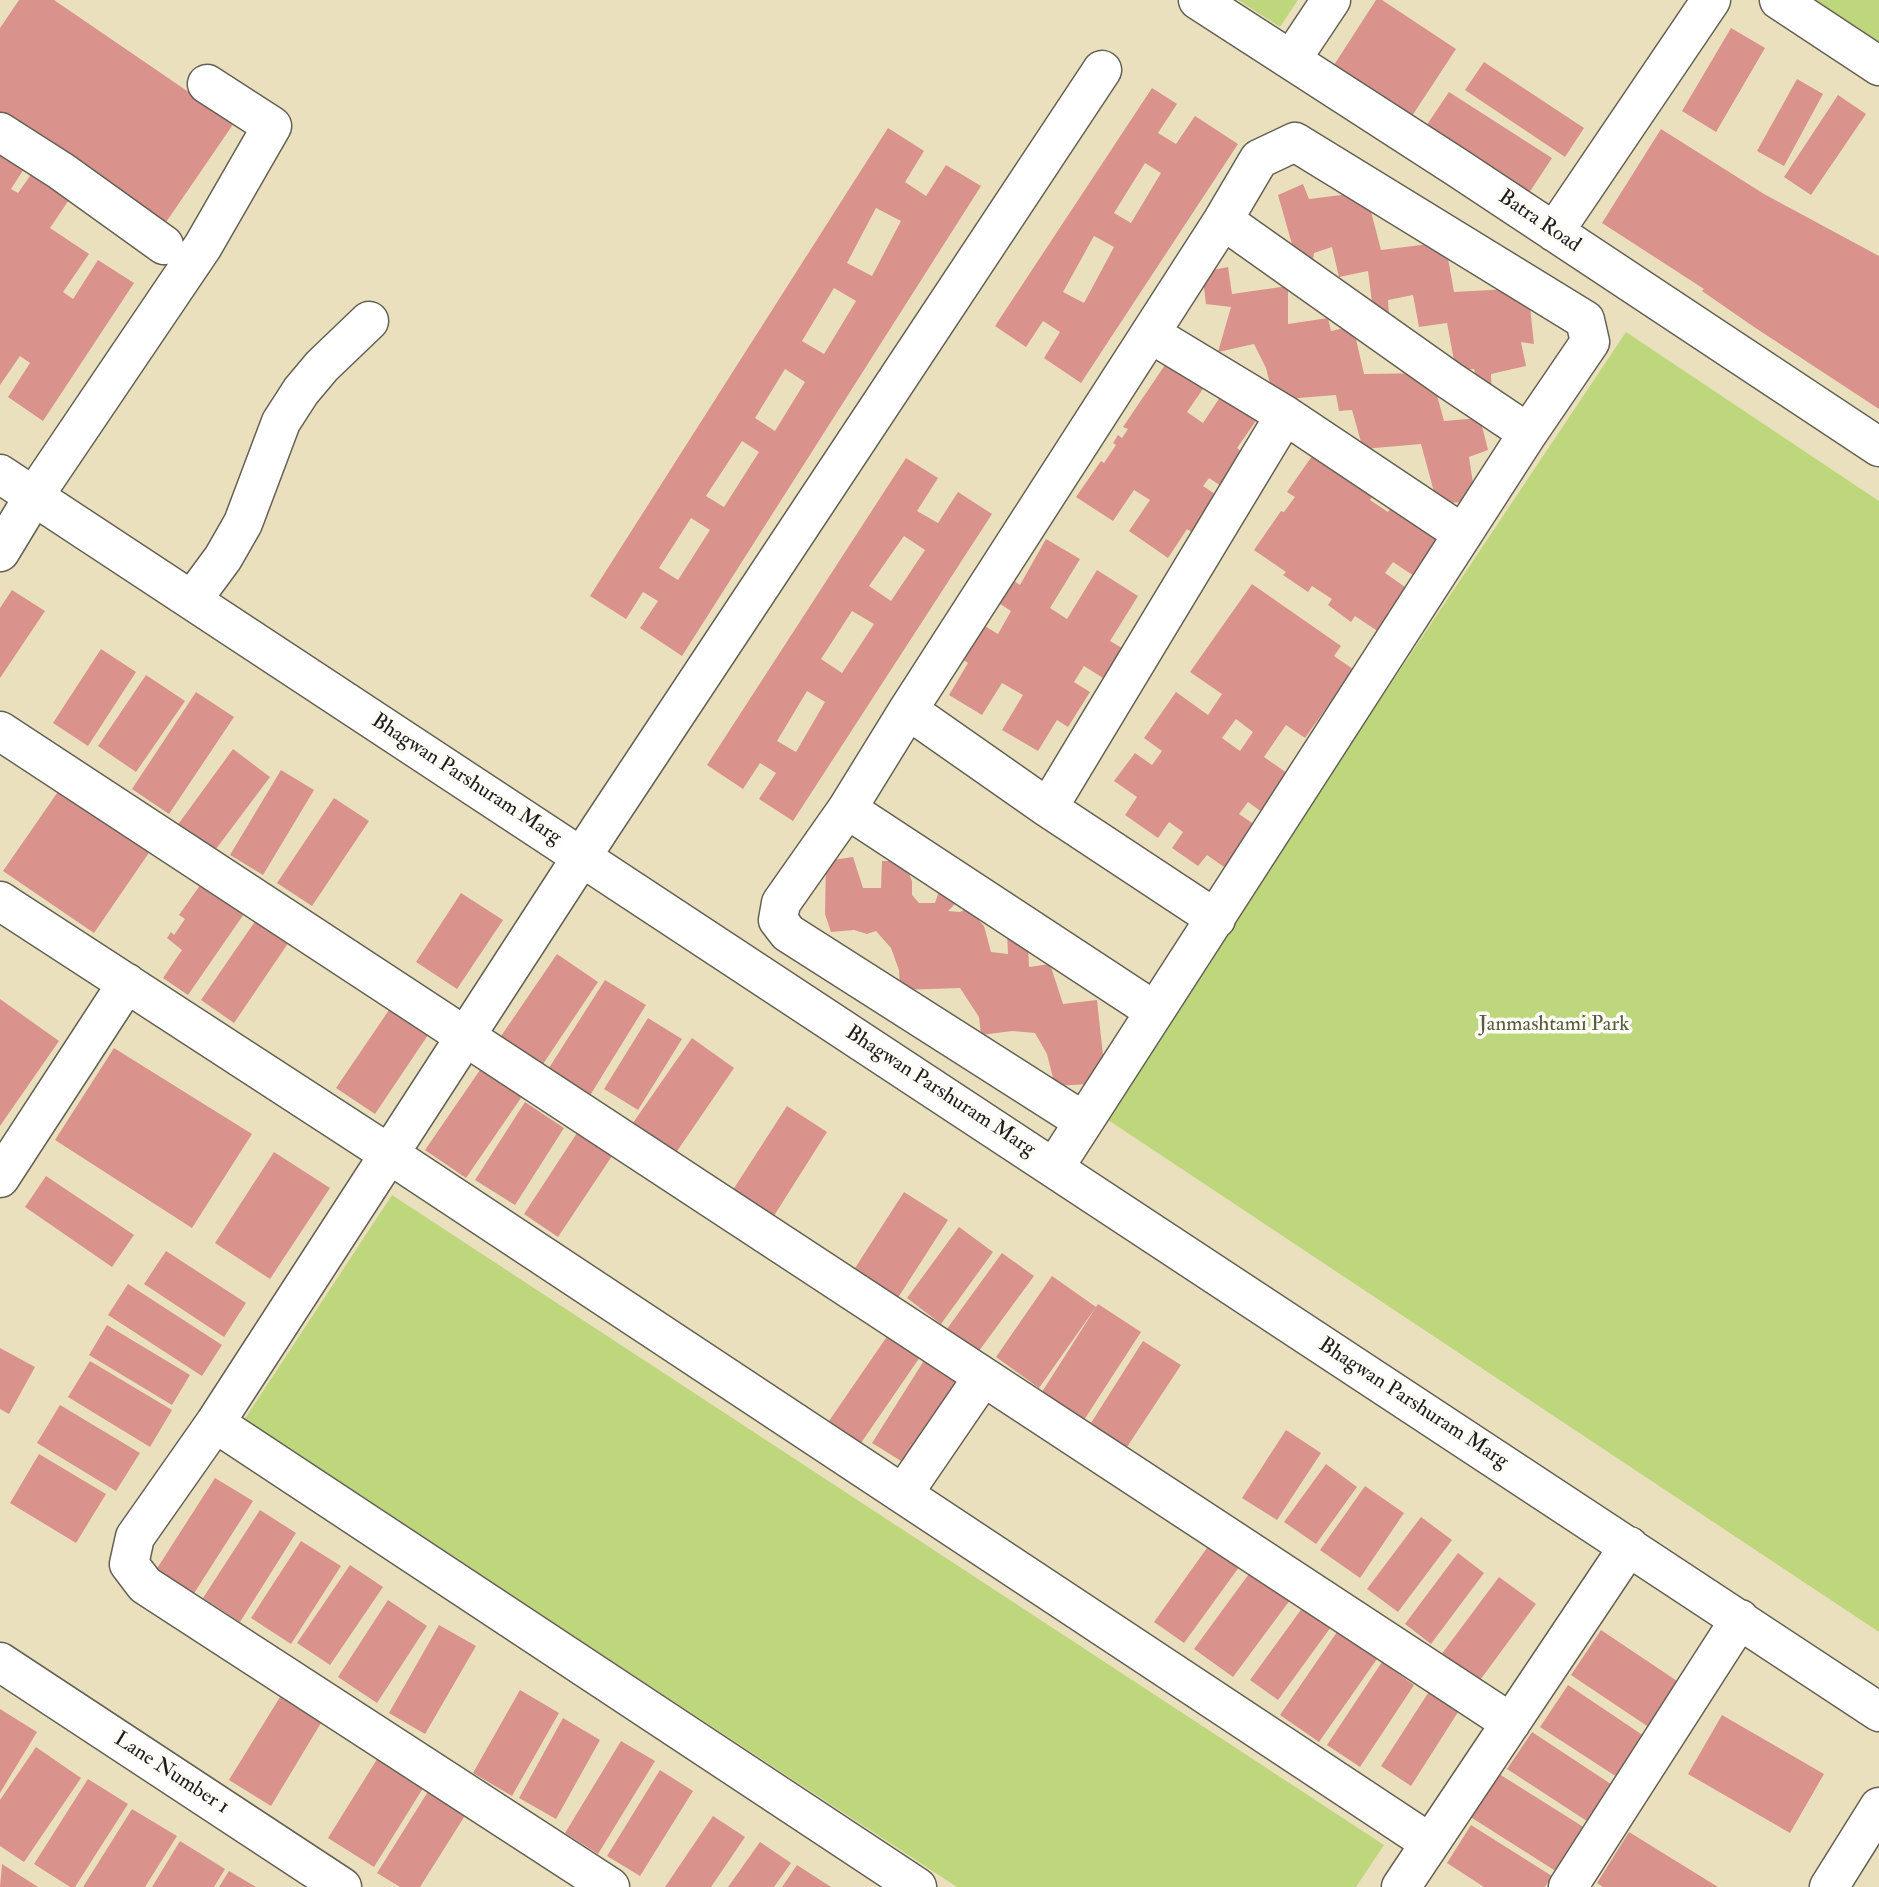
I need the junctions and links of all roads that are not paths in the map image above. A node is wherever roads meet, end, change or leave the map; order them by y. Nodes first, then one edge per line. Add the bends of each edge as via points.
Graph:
1 (1198, 0) edge
2 (1331, 0) edge
3 (1711, 0) edge
4 (1779, 0) edge
5 (1291, 60) junction
6 (1879, 66) edge
7 (1102, 70) dead end
8 (207, 84) dead end
9 (0, 132) edge
10 (1223, 220) junction
11 (1554, 232) junction
12 (164, 245) dead end
13 (369, 321) dead end
14 (1151, 334) junction
15 (1284, 415) junction
16 (1528, 433) junction
17 (1879, 447) edge
18 (0, 474) edge
19 (34, 496) junction
20 (1463, 534) junction
21 (0, 552) edge
22 (192, 600) junction
23 (908, 710) junction
24 (0, 731) edge
25 (1048, 807) junction
26 (847, 809) junction
27 (581, 856) junction
28 (0, 901) edge
29 (1216, 919) junction
30 (127, 983) junction
31 (1153, 1010) junction
32 (464, 1037) junction
33 (1083, 1121) junction
34 (389, 1154) junction
35 (1054, 1168) junction
36 (0, 1178) edge
37 (983, 1377) junction
38 (215, 1423) junction
39 (903, 1494) junction
40 (1629, 1546) junction
41 (1740, 1619) junction
42 (0, 1662) edge
43 (1879, 1712) edge
44 (1511, 1723) junction
45 (1879, 1807) edge
46 (1430, 1843) junction
47 (342, 1887) edge
48 (610, 1887) edge
49 (917, 1887) edge
50 (1401, 1887) edge
51 (1568, 1887) edge
52 (1829, 1887) edge

1 - 5 street, Batra Road
2 - 5 street
3 - 11 street
4 - 6 street
5 - 11 street, Batra Road
7 - 27 street
8 - 19 street via 272,126 203,246
9 - 12 street
10 - 14 street
10 - 16 street
10 - 16 street via 1259,159 1295,142 1585,320 1590,342
11 - 17 street, Batra Road
13 - 22 street via 300,391 281,422 243,523
14 - 15 street
14 - 23 street
15 - 20 street
15 - 25 street
16 - 20 street
18 - 19 street, Bhagwan Parshuram Marg
19 - 21 street
19 - 22 street, Bhagwan Parshuram Marg
20 - 29 street
22 - 27 street, Bhagwan Parshuram Marg
23 - 25 street
23 - 26 street
24 - 32 street
25 - 29 street
26 - 31 street
26 - 33 street via 781,903 778,920 788,933
27 - 32 street
27 - 35 street, Bhagwan Parshuram Marg
28 - 30 street
29 - 31 street
30 - 34 street
30 - 36 street
31 - 33 street
32 - 34 street
32 - 37 street
33 - 35 street
34 - 38 street
34 - 39 street
35 - 40 street, Bhagwan Parshuram Marg
37 - 39 street
37 - 44 street
38 - 48 street via 135,1537 128,1564 145,1585
38 - 49 street
39 - 46 street
40 - 41 street, Bhagwan Parshuram Marg
40 - 44 street
41 - 43 street, Bhagwan Parshuram Marg
41 - 51 street
42 - 47 street, Lane Number 1
44 - 46 street
45 - 52 street
46 - 50 street

